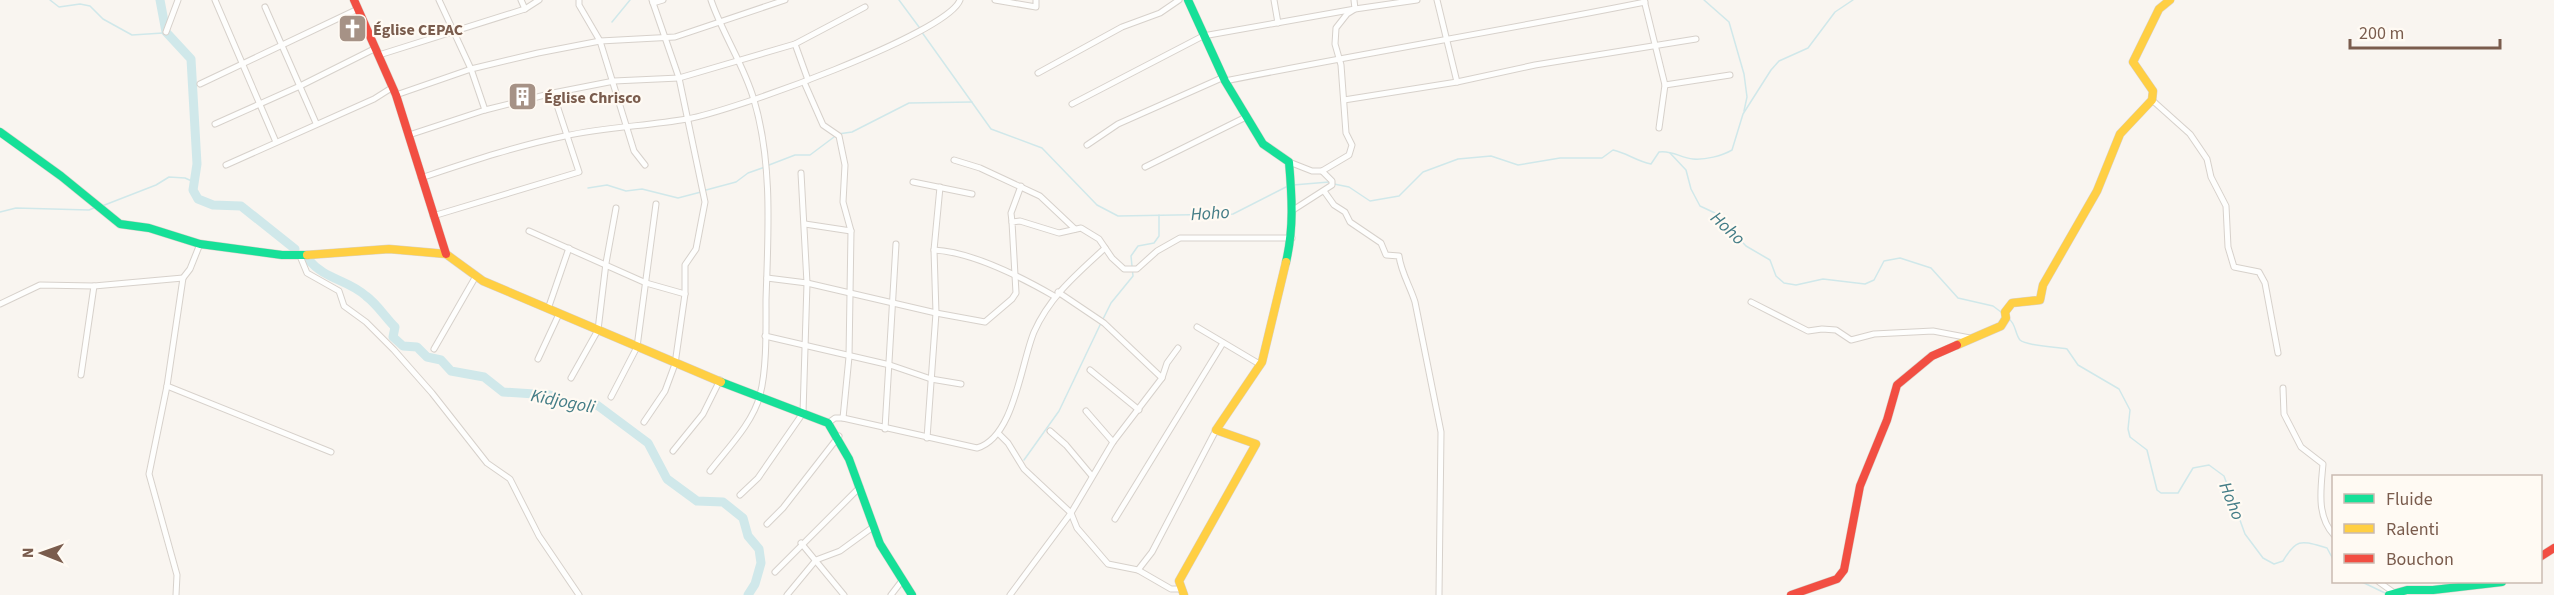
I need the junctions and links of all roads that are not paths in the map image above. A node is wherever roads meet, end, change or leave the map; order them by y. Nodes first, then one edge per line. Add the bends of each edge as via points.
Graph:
1 (178, 0) edge
2 (215, 0) edge
3 (354, 0) edge
4 (439, 0) edge
5 (521, 0) edge
6 (539, 0) edge
7 (579, 0) edge
8 (663, 0) edge
9 (711, 0) edge
10 (783, 0) edge
11 (960, 0) edge
12 (995, 0) edge
13 (1036, 0) edge
14 (1179, 0) edge
15 (1188, 0) edge
16 (1274, 0) edge
17 (1354, 0) edge
18 (1417, 0) edge
19 (1437, 0) edge
20 (2170, 0) edge
21 (1645, 1) edge
22 (652, 2) edge
23 (265, 7) dead end
24 (865, 7) dead end
25 (358, 9) junction
26 (525, 9) junction
27 (1355, 9) junction
28 (719, 23) junction
29 (1278, 23) junction
30 (453, 30) junction
31 (166, 32) dead end
32 (1203, 36) junction
33 (664, 39) junction
34 (1448, 39) junction
35 (1696, 39) dead end
36 (600, 41) junction
37 (282, 44) junction
38 (795, 44) junction
39 (1657, 46) junction
40 (377, 52) junction
41 (1339, 58) junction
42 (739, 61) junction
43 (242, 62) junction
44 (471, 69) junction
45 (1038, 73) dead end
46 (1730, 75) dead end
47 (679, 78) junction
48 (1225, 79) junction
49 (614, 81) junction
50 (806, 81) junction
51 (1457, 82) junction
52 (200, 84) dead end
53 (1665, 85) junction
54 (300, 86) junction
55 (395, 91) junction
56 (553, 93) junction
57 (1344, 100) junction
58 (2152, 100) junction
59 (754, 101) junction
60 (1072, 104) dead end
61 (261, 105) junction
62 (485, 110) junction
63 (1246, 117) junction
64 (689, 119) junction
65 (316, 123) junction
66 (215, 124) dead end
67 (628, 126) junction
68 (1659, 128) dead end
69 (0, 132) edge
70 (410, 135) junction
71 (568, 135) junction
72 (276, 142) junction
73 (1087, 145) dead end
74 (954, 160) dead end
75 (1289, 162) junction
76 (226, 165) dead end
77 (645, 165) dead end
78 (1145, 167) dead end
79 (1322, 171) junction
80 (801, 173) dead end
81 (421, 178) junction
82 (913, 182) dead end
83 (1021, 186) junction
84 (940, 188) junction
85 (1324, 191) junction
86 (972, 194) dead end
87 (656, 204) dead end
88 (616, 208) dead end
89 (1293, 210) junction
90 (434, 216) junction
91 (1012, 222) junction
92 (805, 224) junction
93 (1075, 229) junction
94 (529, 231) dead end
95 (851, 231) junction
96 (1292, 238) junction
97 (200, 244) junction
98 (896, 244) dead end
99 (569, 248) junction
100 (1105, 248) junction
101 (934, 250) junction
102 (446, 254) junction
103 (300, 256) junction
104 (606, 263) junction
105 (1016, 274) junction
106 (476, 276) junction
107 (183, 278) junction
108 (767, 278) junction
109 (646, 283) junction
110 (807, 283) junction
111 (94, 286) junction
112 (850, 293) junction
113 (685, 294) junction
114 (1056, 294) junction
115 (893, 302) junction
116 (1751, 302) dead end
117 (0, 304) edge
118 (548, 309) junction
119 (936, 313) junction
120 (559, 314) junction
121 (1197, 327) dead end
122 (598, 330) junction
123 (765, 336) junction
124 (1972, 338) junction
125 (1223, 343) junction
126 (637, 347) junction
127 (803, 347) junction
128 (1178, 348) dead end
129 (434, 350) dead end
130 (2278, 353) dead end
131 (849, 357) junction
132 (538, 360) dead end
133 (675, 364) junction
134 (890, 365) junction
135 (1261, 365) junction
136 (1090, 370) dead end
137 (81, 375) dead end
138 (571, 378) dead end
139 (1162, 378) junction
140 (931, 379) junction
141 (720, 380) junction
142 (960, 384) dead end
143 (167, 386) junction
144 (2283, 388) dead end
145 (760, 396) junction
146 (610, 397) dead end
147 (1139, 410) junction
148 (1086, 411) dead end
149 (803, 413) junction
150 (843, 418) junction
151 (644, 422) dead end
152 (828, 423) junction
153 (885, 429) junction
154 (1216, 430) junction
155 (1050, 432) dead end
156 (999, 434) junction
157 (839, 436) junction
158 (927, 438) junction
159 (1113, 442) junction
160 (673, 451) dead end
161 (331, 452) dead end
162 (710, 471) dead end
163 (1092, 476) junction
164 (860, 487) junction
165 (740, 495) dead end
166 (1071, 513) junction
167 (1115, 519) dead end
168 (767, 524) dead end
169 (873, 527) junction
170 (2332, 533) edge
171 (801, 543) junction
172 (816, 561) junction
173 (1138, 570) junction
174 (775, 572) dead end
175 (901, 582) junction
176 (2380, 583) edge
177 (2493, 583) edge
178 (1182, 592) edge
179 (789, 594) edge
180 (2391, 594) edge
181 (176, 595) edge
182 (579, 595) edge
183 (844, 595) edge
184 (891, 595) edge
185 (912, 595) edge
186 (1010, 595) edge
187 (1439, 595) edge
188 (1791, 595) edge

1 - 31 street
2 - 43 street
3 - 25 street
4 - 30 street
5 - 26 street
6 - 26 street
7 - 36 street
8 - 22 street
9 - 28 street
10 - 28 street
11 - 50 street via 939,20
12 - 13 street via 1036,7
14 - 45 street
15 - 32 street
16 - 29 street
17 - 27 street
18 - 27 street
19 - 34 street
20 - 58 street via 2159,9 2133,62 2152,91
21 - 34 street
21 - 39 street
22 - 33 street
23 - 37 street
24 - 38 street
25 - 37 street
25 - 40 street
26 - 30 street
27 - 29 street
27 - 41 street via 1336,28
28 - 33 street
28 - 42 street
29 - 32 street
30 - 40 street
30 - 44 street
32 - 48 street
32 - 60 street
33 - 36 street
33 - 47 street
34 - 41 street
34 - 51 street
35 - 39 street
36 - 44 street
36 - 49 street
37 - 43 street
37 - 54 street
38 - 42 street
38 - 50 street
39 - 51 street via 1535,64
39 - 53 street
40 - 54 street
40 - 55 street
41 - 48 street
41 - 57 street
42 - 47 street
42 - 59 street
43 - 52 street
43 - 61 street
44 - 55 street
44 - 62 street
46 - 53 street
47 - 49 street
47 - 64 street
48 - 63 street
48 - 73 street via 1118,124
49 - 56 street
49 - 67 street
50 - 59 street
50 - 95 street via 823,125 837,135 845,165 843,202
51 - 57 street
53 - 68 street
54 - 61 street
54 - 65 street
55 - 65 street
55 - 70 street
56 - 62 street
56 - 71 street
57 - 79 street via 1346,133 1352,145 1350,155
58 - 124 street via 2120,134 2097,191 2043,285 2040,300 2012,303 2001,326
58 - 130 street via 2190,134 2207,159 2211,177 2226,206 2228,247 2234,267 2259,273 2265,283
59 - 64 street
59 - 108 street via 764,155
61 - 66 street
61 - 72 street
62 - 70 street
63 - 75 street via 1263,144
63 - 78 street
64 - 67 street
64 - 113 street via 705,202 696,249 685,265
65 - 72 street
67 - 71 street
67 - 77 street via 634,151
69 - 97 street via 61,176 108,218
70 - 81 street
71 - 81 street via 502,150
71 - 90 street via 579,172
72 - 76 street
74 - 83 street
75 - 79 street
75 - 89 street
79 - 85 street via 1332,183
80 - 92 street
81 - 90 street
82 - 84 street
83 - 91 street via 1011,213
83 - 93 street via 1040,196
84 - 86 street
84 - 101 street
85 - 89 street
85 - 187 street via 1350,222 1381,243 1386,255 1399,256 1400,269 1415,302 1441,432
87 - 109 street
88 - 104 street
89 - 96 street
90 - 102 street
91 - 93 street via 1059,233
91 - 105 street
92 - 95 street
92 - 110 street
93 - 100 street via 1081,228 1099,239
94 - 99 street
95 - 112 street
96 - 100 street via 1180,238 1137,269 1124,269
96 - 135 street
97 - 103 street
97 - 107 street
98 - 115 street
99 - 104 street
99 - 118 street
100 - 114 street
101 - 105 street via 946,250
101 - 119 street
102 - 103 street via 388,249
102 - 106 street
103 - 182 street via 307,273 339,291 344,306 394,350 486,463 510,479 539,536
104 - 109 street
104 - 122 street
105 - 114 street
105 - 119 street via 1012,299 986,322
106 - 118 street
106 - 129 street
107 - 111 street
107 - 143 street
108 - 110 street
108 - 123 street
109 - 113 street
109 - 126 street
110 - 112 street
110 - 127 street
111 - 117 street via 40,285
111 - 137 street
112 - 115 street
112 - 131 street
113 - 133 street
114 - 139 street via 1104,323
114 - 156 street via 1034,332
115 - 119 street
115 - 134 street
116 - 124 street via 1808,332 1836,330 1851,340 1874,334 1933,331
118 - 120 street
119 - 140 street
120 - 122 street
120 - 132 street
121 - 125 street
122 - 126 street
122 - 138 street
123 - 127 street
123 - 145 street
124 - 188 street via 1932,356 1897,385 1860,486 1844,570 1837,579
125 - 135 street
125 - 167 street
126 - 133 street
126 - 146 street
127 - 131 street
127 - 149 street
128 - 139 street
131 - 134 street
131 - 150 street
133 - 141 street
133 - 151 street via 666,391
134 - 140 street
134 - 153 street
135 - 154 street
136 - 147 street
139 - 147 street
140 - 142 street
140 - 158 street
141 - 145 street
141 - 160 street via 703,414
143 - 161 street
143 - 181 street via 149,474 177,575
144 - 170 street via 2284,414 2301,447 2323,464 2320,504
145 - 149 street
145 - 162 street via 747,422
147 - 159 street
148 - 159 street
149 - 152 street
149 - 165 street via 758,478
150 - 152 street
150 - 153 street
152 - 157 street
153 - 158 street
154 - 173 street via 1152,552
154 - 178 street via 1256,444 1179,581
155 - 163 street
156 - 158 street via 977,448
156 - 166 street via 1024,470
157 - 164 street
157 - 168 street
159 - 163 street
163 - 166 street
164 - 169 street
164 - 171 street
166 - 173 street via 1077,528 1108,564
166 - 186 street
169 - 172 street via 840,551
169 - 175 street
171 - 172 street
171 - 174 street
172 - 179 street
172 - 183 street
173 - 178 street
175 - 184 street
175 - 185 street
176 - 180 street
177 - 180 street

